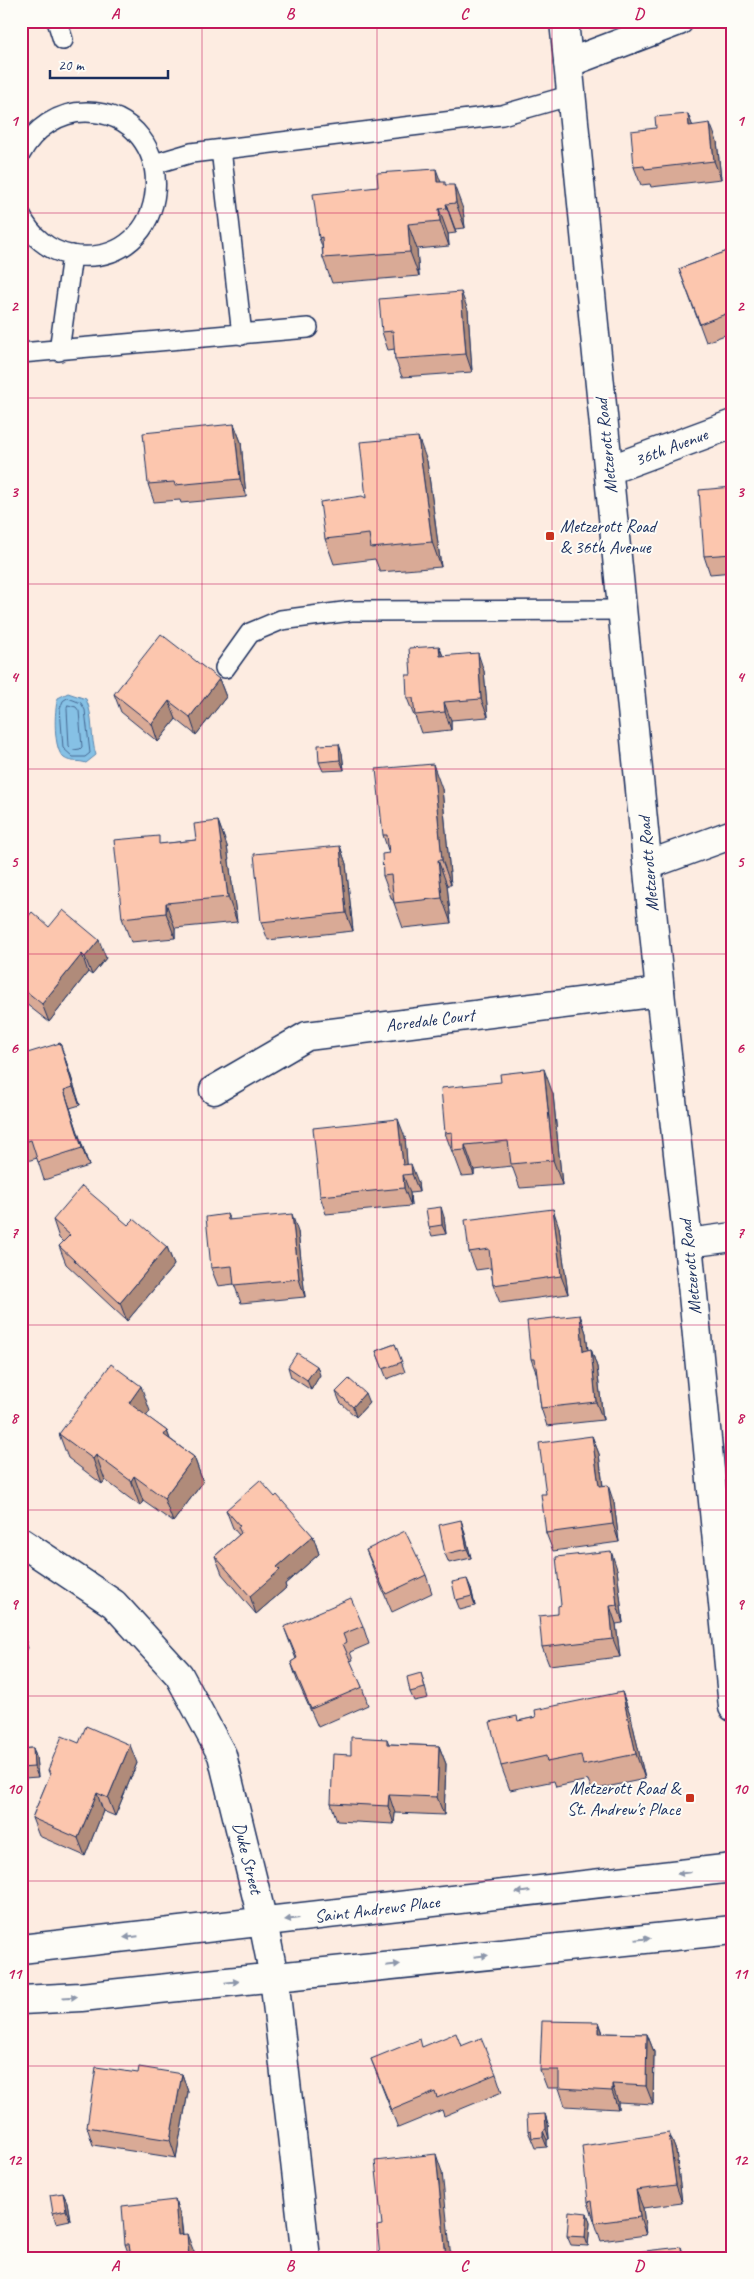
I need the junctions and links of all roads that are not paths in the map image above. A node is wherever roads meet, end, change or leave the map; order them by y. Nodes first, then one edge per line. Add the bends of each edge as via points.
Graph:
1 (57, 21) edge
2 (564, 21) edge
3 (679, 21) edge
4 (63, 40) dead end
5 (568, 62) junction
6 (572, 95) junction
7 (221, 150) junction
8 (21, 152) edge
9 (154, 164) junction
10 (21, 216) edge
11 (72, 255) junction
12 (308, 328) dead end
13 (242, 335) junction
14 (59, 351) junction
15 (21, 353) edge
16 (733, 424) edge
17 (609, 470) junction
18 (623, 610) junction
19 (225, 668) dead end
20 (733, 834) edge
21 (648, 865) junction
22 (660, 992) junction
23 (214, 1090) dead end
24 (733, 1237) edge
25 (688, 1243) junction
26 (21, 1542) edge
27 (733, 1707) edge
28 (733, 1868) edge
29 (264, 1922) junction
30 (733, 1930) edge
31 (21, 1949) edge
32 (274, 1977) junction
33 (21, 2000) edge
34 (306, 2258) edge

1 - 4 lane
2 - 5 street, Metzerott Road
3 - 5 street
5 - 6 street, Metzerott Road
6 - 7 lane via 502,115
6 - 17 street, Metzerott Road
7 - 9 lane via 191,153
7 - 13 lane
8 - 9 lane via 27,141 44,126 64,115 86,112 109,116 129,127 144,143
9 - 11 lane via 156,201 133,239 107,254
10 - 11 lane via 42,243
11 - 14 lane
12 - 13 lane
13 - 14 lane
14 - 15 lane
16 - 17 street, 36th Avenue
17 - 18 street, Metzerott Road
18 - 19 lane via 351,611 281,620 250,633
18 - 21 street, Metzerott Road
20 - 21 street
21 - 22 street, Metzerott Road
22 - 23 street, Acredale Court via 307,1036
22 - 25 street, Metzerott Road
24 - 25 street
25 - 27 street, Metzerott Road
26 - 29 street, Duke Street via 114,1604 179,1675 222,1755
28 -> 29 street, Saint Andrews Place
29 -> 31 street, Saint Andrews Place
29 - 32 street, Duke Street
32 -> 30 street
33 -> 32 street
32 - 34 street, Duke Street

